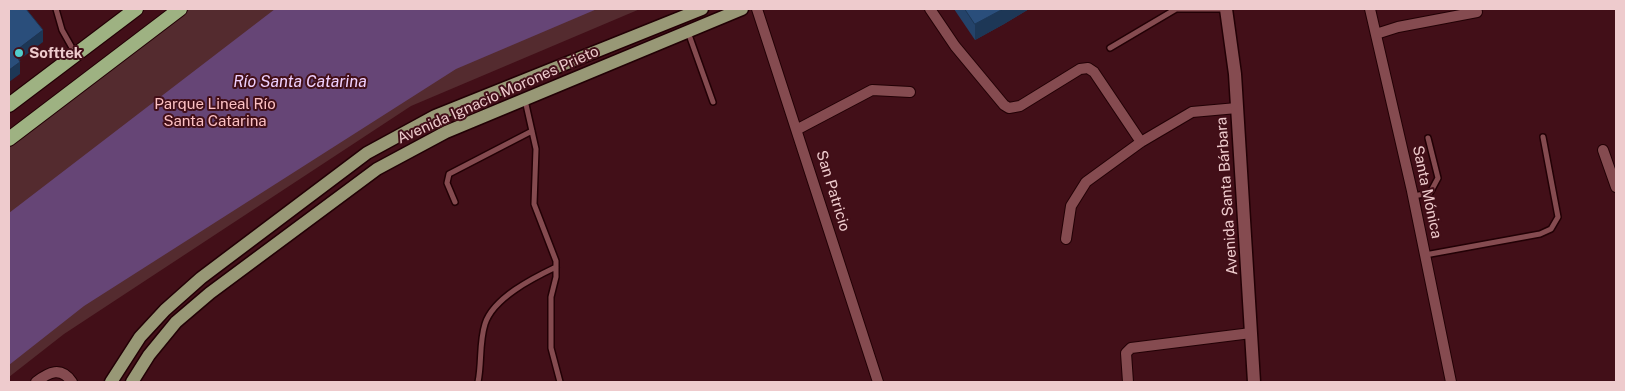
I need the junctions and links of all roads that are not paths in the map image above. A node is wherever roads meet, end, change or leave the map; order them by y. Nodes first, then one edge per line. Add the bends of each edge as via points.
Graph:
1 (56, 9) edge
2 (180, 9) edge
3 (702, 9) edge
4 (742, 9) edge
5 (757, 9) edge
6 (930, 9) edge
7 (1226, 9) edge
8 (1370, 9) edge
9 (131, 10) edge
10 (1478, 12) dead end
11 (687, 32) junction
12 (1376, 34) junction
13 (1110, 48) dead end
14 (76, 55) junction
15 (910, 92) dead end
16 (525, 100) junction
17 (712, 102) dead end
18 (9, 104) edge
19 (1238, 108) junction
20 (798, 130) junction
21 (532, 131) junction
22 (1428, 138) dead end
23 (1543, 138) dead end
24 (9, 139) edge
25 (1141, 142) junction
26 (1603, 150) dead end
27 (1616, 187) edge
28 (1413, 196) junction
29 (456, 202) dead end
30 (1066, 239) dead end
31 (1425, 255) junction
32 (556, 267) junction
33 (1251, 334) junction
34 (36, 382) edge
35 (72, 382) edge
36 (110, 382) edge
37 (132, 382) edge
38 (478, 382) edge
39 (560, 382) edge
40 (878, 382) edge
41 (1128, 382) edge
42 (1254, 382) edge
43 (1451, 382) edge

1 - 14 lane via 62,30
2 - 24 highway
3 - 36 main road, Avenida Ignacio Morones Prieto via 435,116 367,153 201,278 165,310 140,337
4 - 11 main road, Avenida Ignacio Morones Prieto
5 - 20 street, San Patricio
6 - 25 street via 1008,108 1020,106 1080,69 1088,68 1094,72
7 - 13 lane via 1176,9
7 - 19 street, Avenida Santa Bárbara
8 - 12 street, Santa Mónica
9 - 14 highway
10 - 12 street
11 - 16 main road, Avenida Ignacio Morones Prieto
11 - 17 lane
12 - 28 street, Santa Mónica
14 - 18 highway
15 - 20 street via 872,90
16 - 21 lane
16 - 37 main road, Avenida Ignacio Morones Prieto via 446,132 377,169 176,322 149,354
19 - 25 street via 1192,112
19 - 33 street, Avenida Santa Bárbara
20 - 40 street, San Patricio
21 - 29 lane via 449,174 447,183
21 - 32 lane via 537,158 534,204 554,252
22 - 28 lane via 1438,178 1430,193
23 - 31 lane via 1558,218 1551,229 1540,234
25 - 30 street via 1086,182 1071,206
26 - 27 street
28 - 31 street, Santa Mónica
31 - 43 street, Santa Mónica
32 - 38 lane via 522,284 494,309 485,323
32 - 39 lane via 551,297 551,348
33 - 41 street via 1130,348 1126,353
33 - 42 street, Avenida Santa Bárbara
34 - 35 street via 47,373 57,371 64,373

